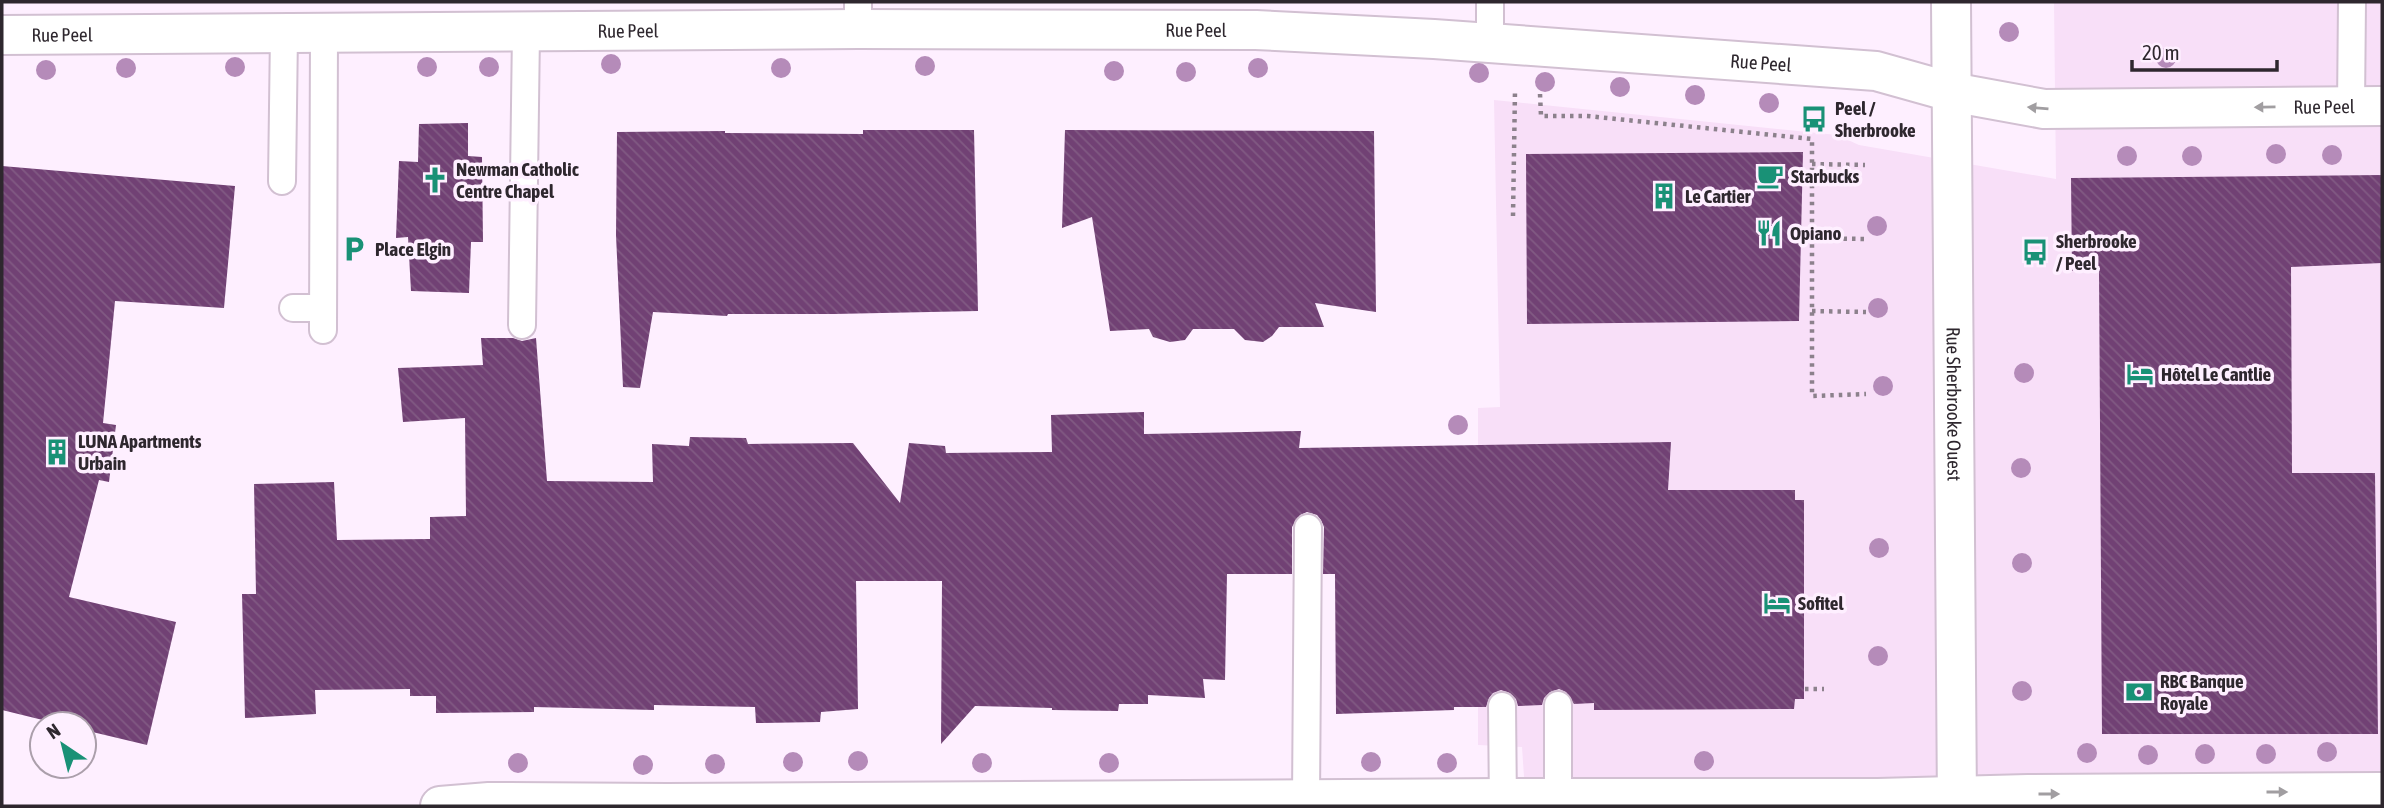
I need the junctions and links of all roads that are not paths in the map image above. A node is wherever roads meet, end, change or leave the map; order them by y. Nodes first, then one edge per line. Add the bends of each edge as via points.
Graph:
1 (1490, 2) edge
2 (1951, 2) edge
3 (2352, 2) edge
4 (858, 16) edge
5 (526, 32) junction
6 (284, 33) junction
7 (324, 33) junction
8 (2, 36) edge
9 (1490, 43) junction
10 (1951, 92) junction
11 (2367, 106) edge
12 (282, 181) dead end
13 (293, 309) dead end
14 (522, 325) dead end
15 (1308, 528) dead end
16 (1558, 705) dead end
17 (1502, 706) dead end
18 (2382, 792) edge
19 (1558, 798) junction
20 (1306, 799) junction
21 (1957, 801) edge
22 (1503, 802) edge
23 (440, 806) edge

1 - 9 lane
2 - 10 street, Rue Sherbrooke Ouest
3 - 11 lane
4 - 5 street, Rue Peel
4 - 9 street, Rue Peel
5 - 7 street, Rue Peel
5 - 14 lane
6 - 7 street, Rue Peel
6 - 8 street, Rue Peel
6 - 12 lane
7 - 13 lane via 323,319
9 - 10 street, Rue Peel via 1876,71
11 -> 10 street, Rue Peel via 2044,110
10 - 21 street, Rue Sherbrooke Ouest
15 - 20 lane
16 - 19 lane
17 - 22 lane
21 -> 18 street
19 - 21 street
19 - 22 street
20 - 22 street
20 - 23 street via 501,802

